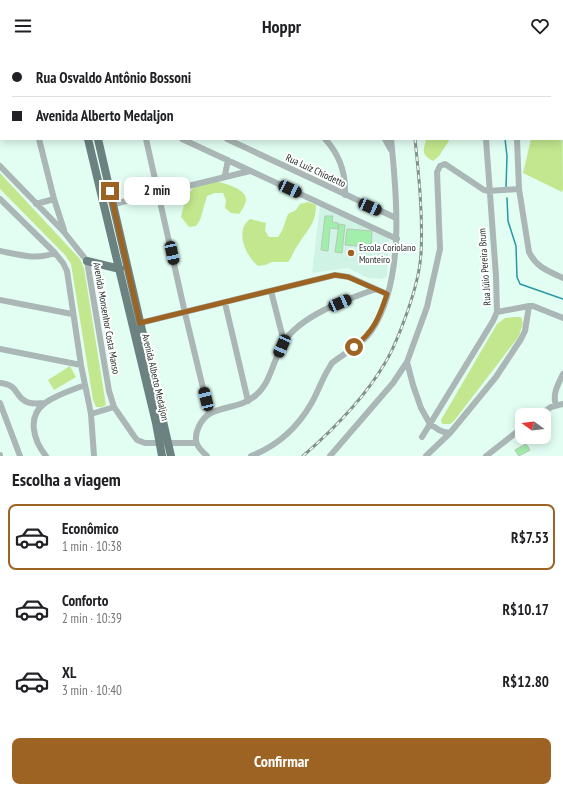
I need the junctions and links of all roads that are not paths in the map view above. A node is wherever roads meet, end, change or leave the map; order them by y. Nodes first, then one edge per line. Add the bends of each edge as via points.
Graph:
1 (39, 140) edge
2 (88, 140) edge
3 (98, 140) edge
4 (147, 140) edge
5 (184, 140) edge
6 (229, 140) edge
7 (326, 140) edge
8 (386, 140) edge
9 (391, 140) edge
10 (486, 140) edge
11 (517, 140) edge
12 (392, 153) junction
13 (228, 160) junction
14 (0, 166) edge
15 (250, 171) junction
16 (222, 178) junction
17 (520, 189) junction
18 (489, 191) junction
19 (159, 193) junction
20 (345, 195) junction
21 (54, 199) junction
22 (0, 200) edge
23 (36, 204) junction
24 (114, 204) junction
25 (396, 218) junction
26 (64, 232) junction
27 (397, 239) junction
28 (0, 251) edge
29 (55, 253) junction
30 (87, 261) junction
31 (120, 269) junction
32 (563, 278) edge
33 (376, 288) junction
34 (271, 291) junction
35 (387, 294) junction
36 (0, 300) edge
37 (225, 303) junction
38 (529, 306) junction
39 (497, 312) junction
40 (185, 313) junction
41 (72, 314) junction
42 (563, 318) edge
43 (140, 323) junction
44 (284, 342) junction
45 (0, 349) edge
46 (407, 362) junction
47 (81, 365) junction
48 (563, 374) edge
49 (0, 383) edge
50 (85, 385) junction
51 (248, 401) junction
52 (0, 403) edge
53 (45, 403) junction
54 (563, 404) edge
55 (556, 405) junction
56 (114, 407) junction
57 (550, 408) edge
58 (209, 413) junction
59 (91, 414) junction
60 (430, 424) junction
61 (450, 432) junction
62 (515, 434) edge
63 (422, 436) dead end
64 (164, 443) junction
65 (196, 443) junction
66 (495, 453) edge
67 (20, 456) edge
68 (46, 456) edge
69 (94, 456) edge
70 (162, 456) edge
71 (171, 456) edge
72 (207, 456) edge
73 (251, 456) edge
74 (330, 456) edge
75 (426, 456) edge
76 (486, 456) edge

1 - 21 street
2 - 31 main road, Avenida Alberto Medaljon
3 - 24 main road, Avenida Alberto Medaljon
4 - 19 street
5 - 13 street
6 - 20 street, Rua Luíz Chiodetto
7 - 20 street via 335,151 340,163 345,182
8 - 12 street
9 - 12 street
10 - 18 street, Rua Júlio Pereira Brum
11 - 17 street
12 - 25 street
13 - 15 street
13 - 16 street
14 - 23 street, Avenida Monsenhor Costa Manso
15 - 16 street
15 - 27 street
16 - 19 street
17 - 18 street
17 - 32 street via 532,259 538,266
18 - 39 street, Rua Júlio Pereira Brum
18 - 46 street via 448,165 443,164 438,168 440,249 427,307
19 - 24 street
19 - 40 street
20 - 25 street, Rua Luíz Chiodetto
21 - 23 street
21 - 26 street
22 - 29 street
23 - 26 street, Avenida Monsenhor Costa Manso
24 - 43 main road, Avenida Alberto Medaljon
25 - 27 street
26 - 30 street, Avenida Monsenhor Costa Manso
27 - 35 street
28 - 29 street via 37,258
29 - 41 street via 67,271
30 - 31 main road
30 - 56 street, Avenida Monsenhor Costa Manso
31 - 64 main road, Avenida Alberto Medaljon via 156,423
33 - 34 street via 348,277 335,275
33 - 35 street
33 - 44 street via 315,315 299,326
34 - 37 street
34 - 44 street
35 - 73 street via 371,331 329,368 298,424 276,443
36 - 41 street
37 - 40 street
37 - 51 street
38 - 39 street
38 - 42 street
38 - 61 street via 525,331 521,339 496,377
39 - 60 street, Rua Júlio Pereira Brum
40 - 43 street
40 - 58 street
41 - 47 street
43 - 64 main road, Avenida Alberto Medaljon
44 - 51 street via 264,386
45 - 47 street
46 - 60 street via 421,408
46 - 74 street via 393,383
47 - 50 street
48 - 55 street via 555,394
49 - 53 street via 12,387 26,402
50 - 53 street
50 - 59 street
51 - 58 street
52 - 67 street
53 - 68 street via 36,413 33,424 38,444
54 - 55 street
55 - 57 street
56 - 59 street
56 - 64 street, Avenida Monsenhor Costa Manso via 137,440 145,443
58 - 65 street via 196,432
59 - 69 street
60 - 61 street via 444,432
60 - 63 street, Rua Júlio Pereira Brum
61 - 75 street
62 - 66 street
64 - 65 street, Avenida Monsenhor Costa Manso
64 - 70 main road, Avenida Alberto Medaljon
64 - 71 main road, Avenida Alberto Medaljon
65 - 72 street
66 - 76 street

